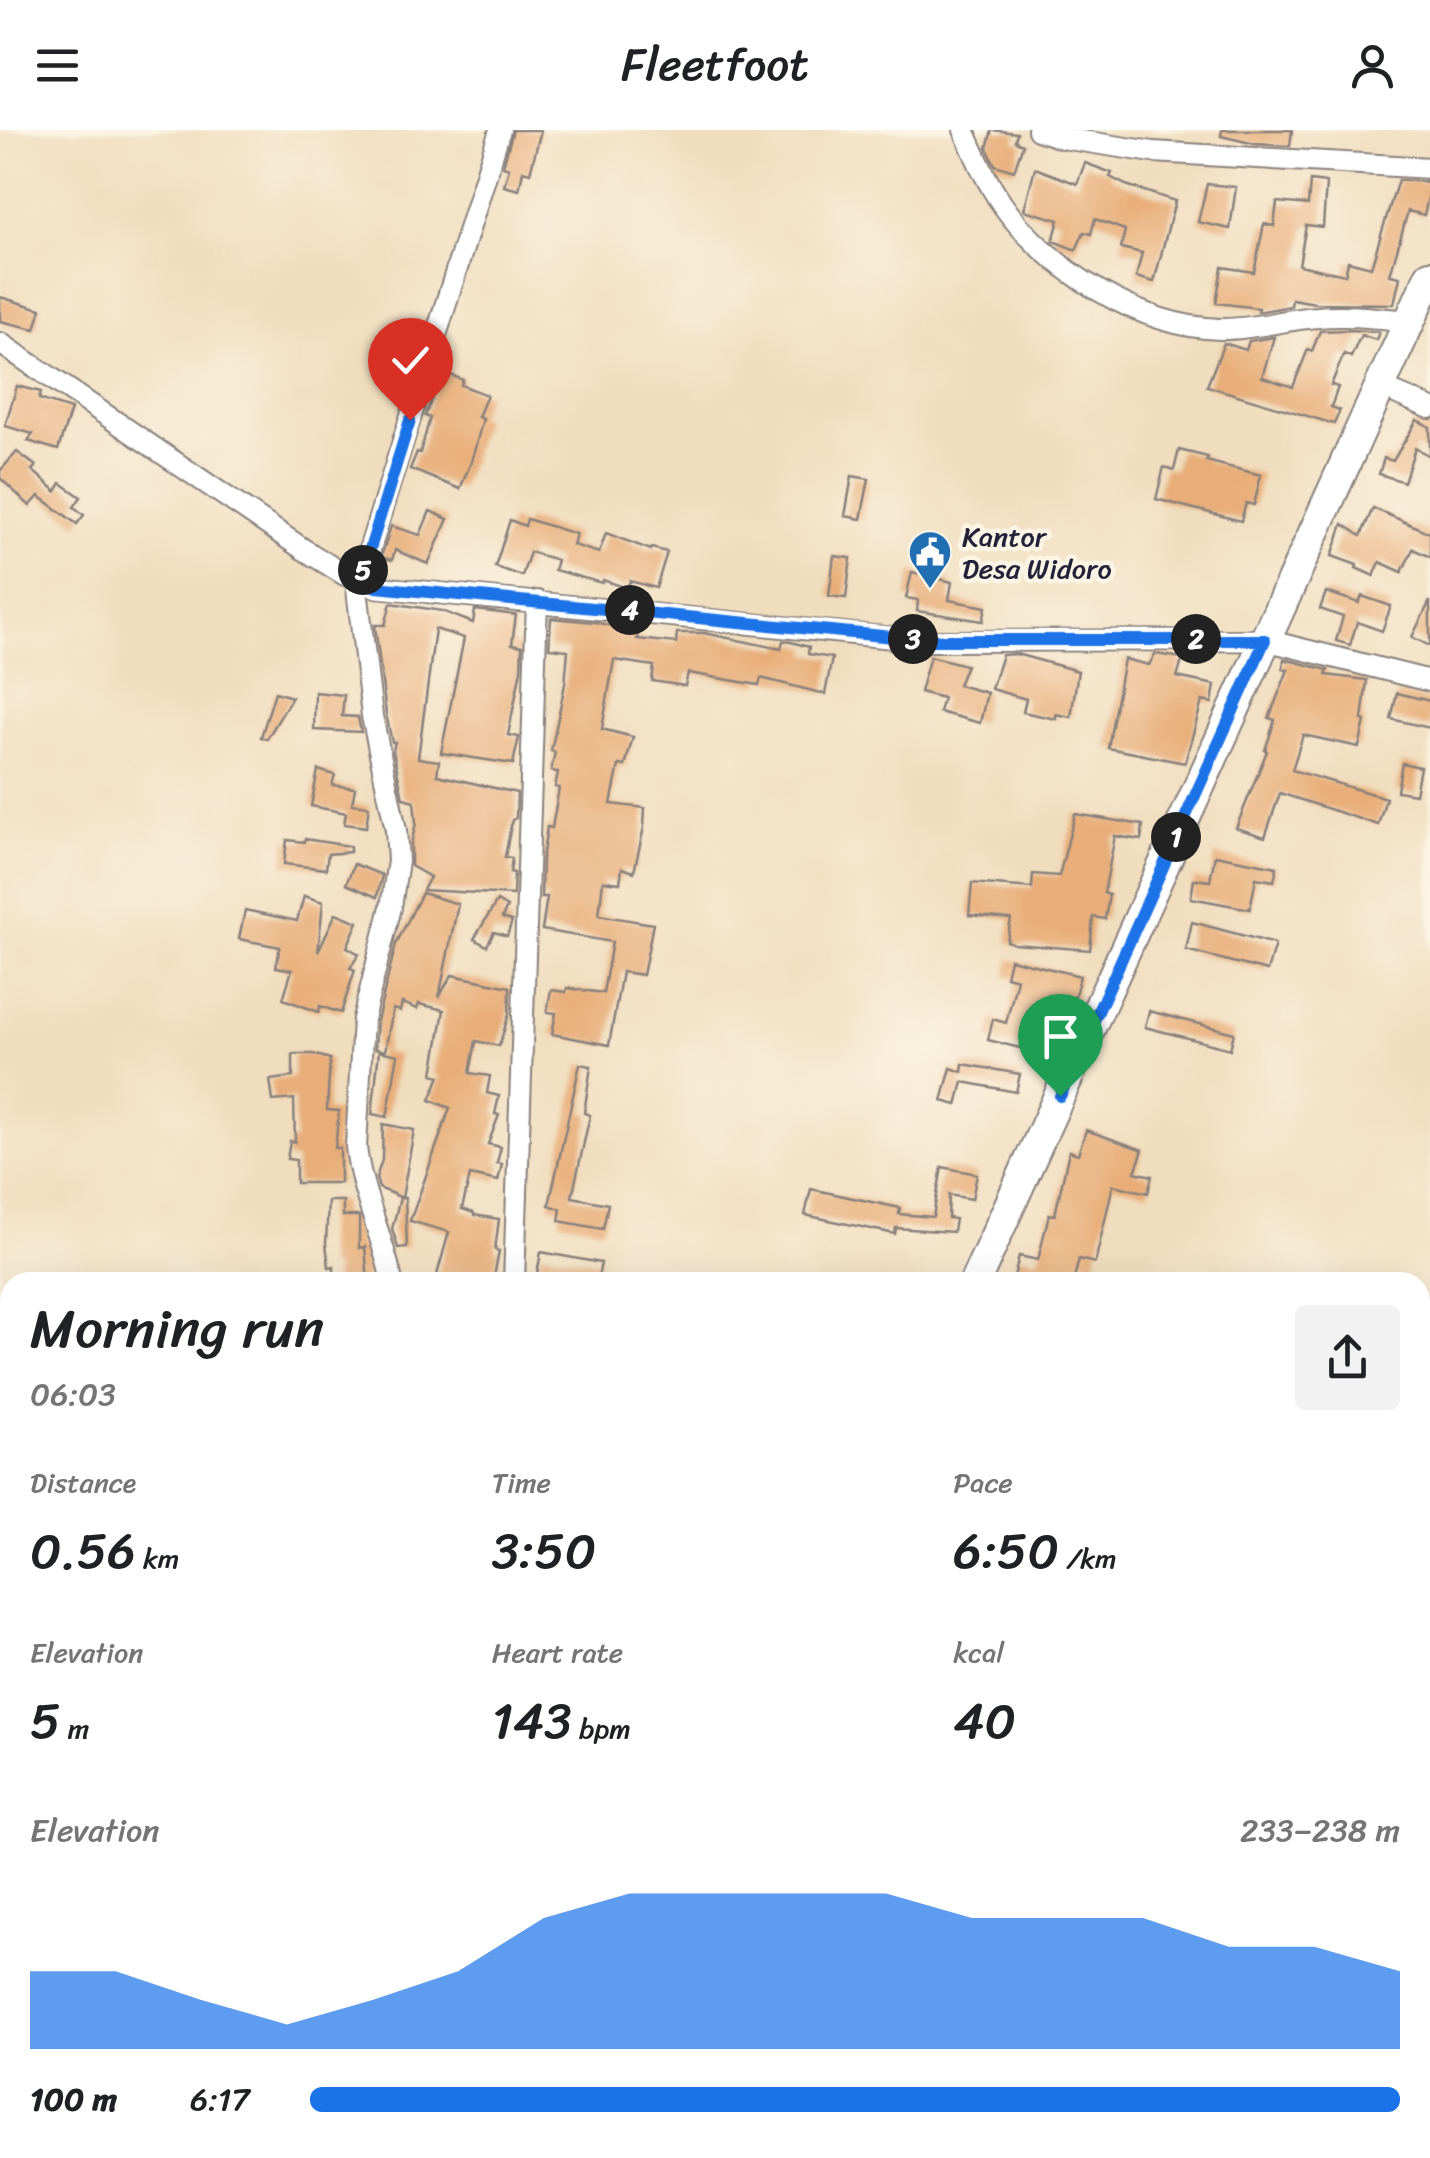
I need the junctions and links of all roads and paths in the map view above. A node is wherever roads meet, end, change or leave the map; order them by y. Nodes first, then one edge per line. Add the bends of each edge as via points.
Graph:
1 (500, 130) edge
2 (964, 130) edge
3 (1038, 130) edge
4 (1430, 168) edge
5 (1430, 276) edge
6 (1409, 321) junction
7 (0, 343) edge
8 (1379, 386) junction
9 (1430, 408) edge
10 (360, 581) junction
11 (537, 601) junction
12 (1265, 640) junction
13 (1430, 681) edge
14 (390, 1272) edge
15 (514, 1272) edge
16 (981, 1272) edge

1 - 10 street
2 - 6 street via 1020,228 1139,314 1220,330 1317,316
3 - 4 street via 1153,152
5 - 6 main road
6 - 8 main road
7 - 10 street
8 - 9 street
8 - 12 main road
10 - 11 street
10 - 14 street via 356,596 372,716 398,861 363,1020 356,1146
11 - 12 street via 924,640
11 - 15 street
12 - 13 street
12 - 16 main road

